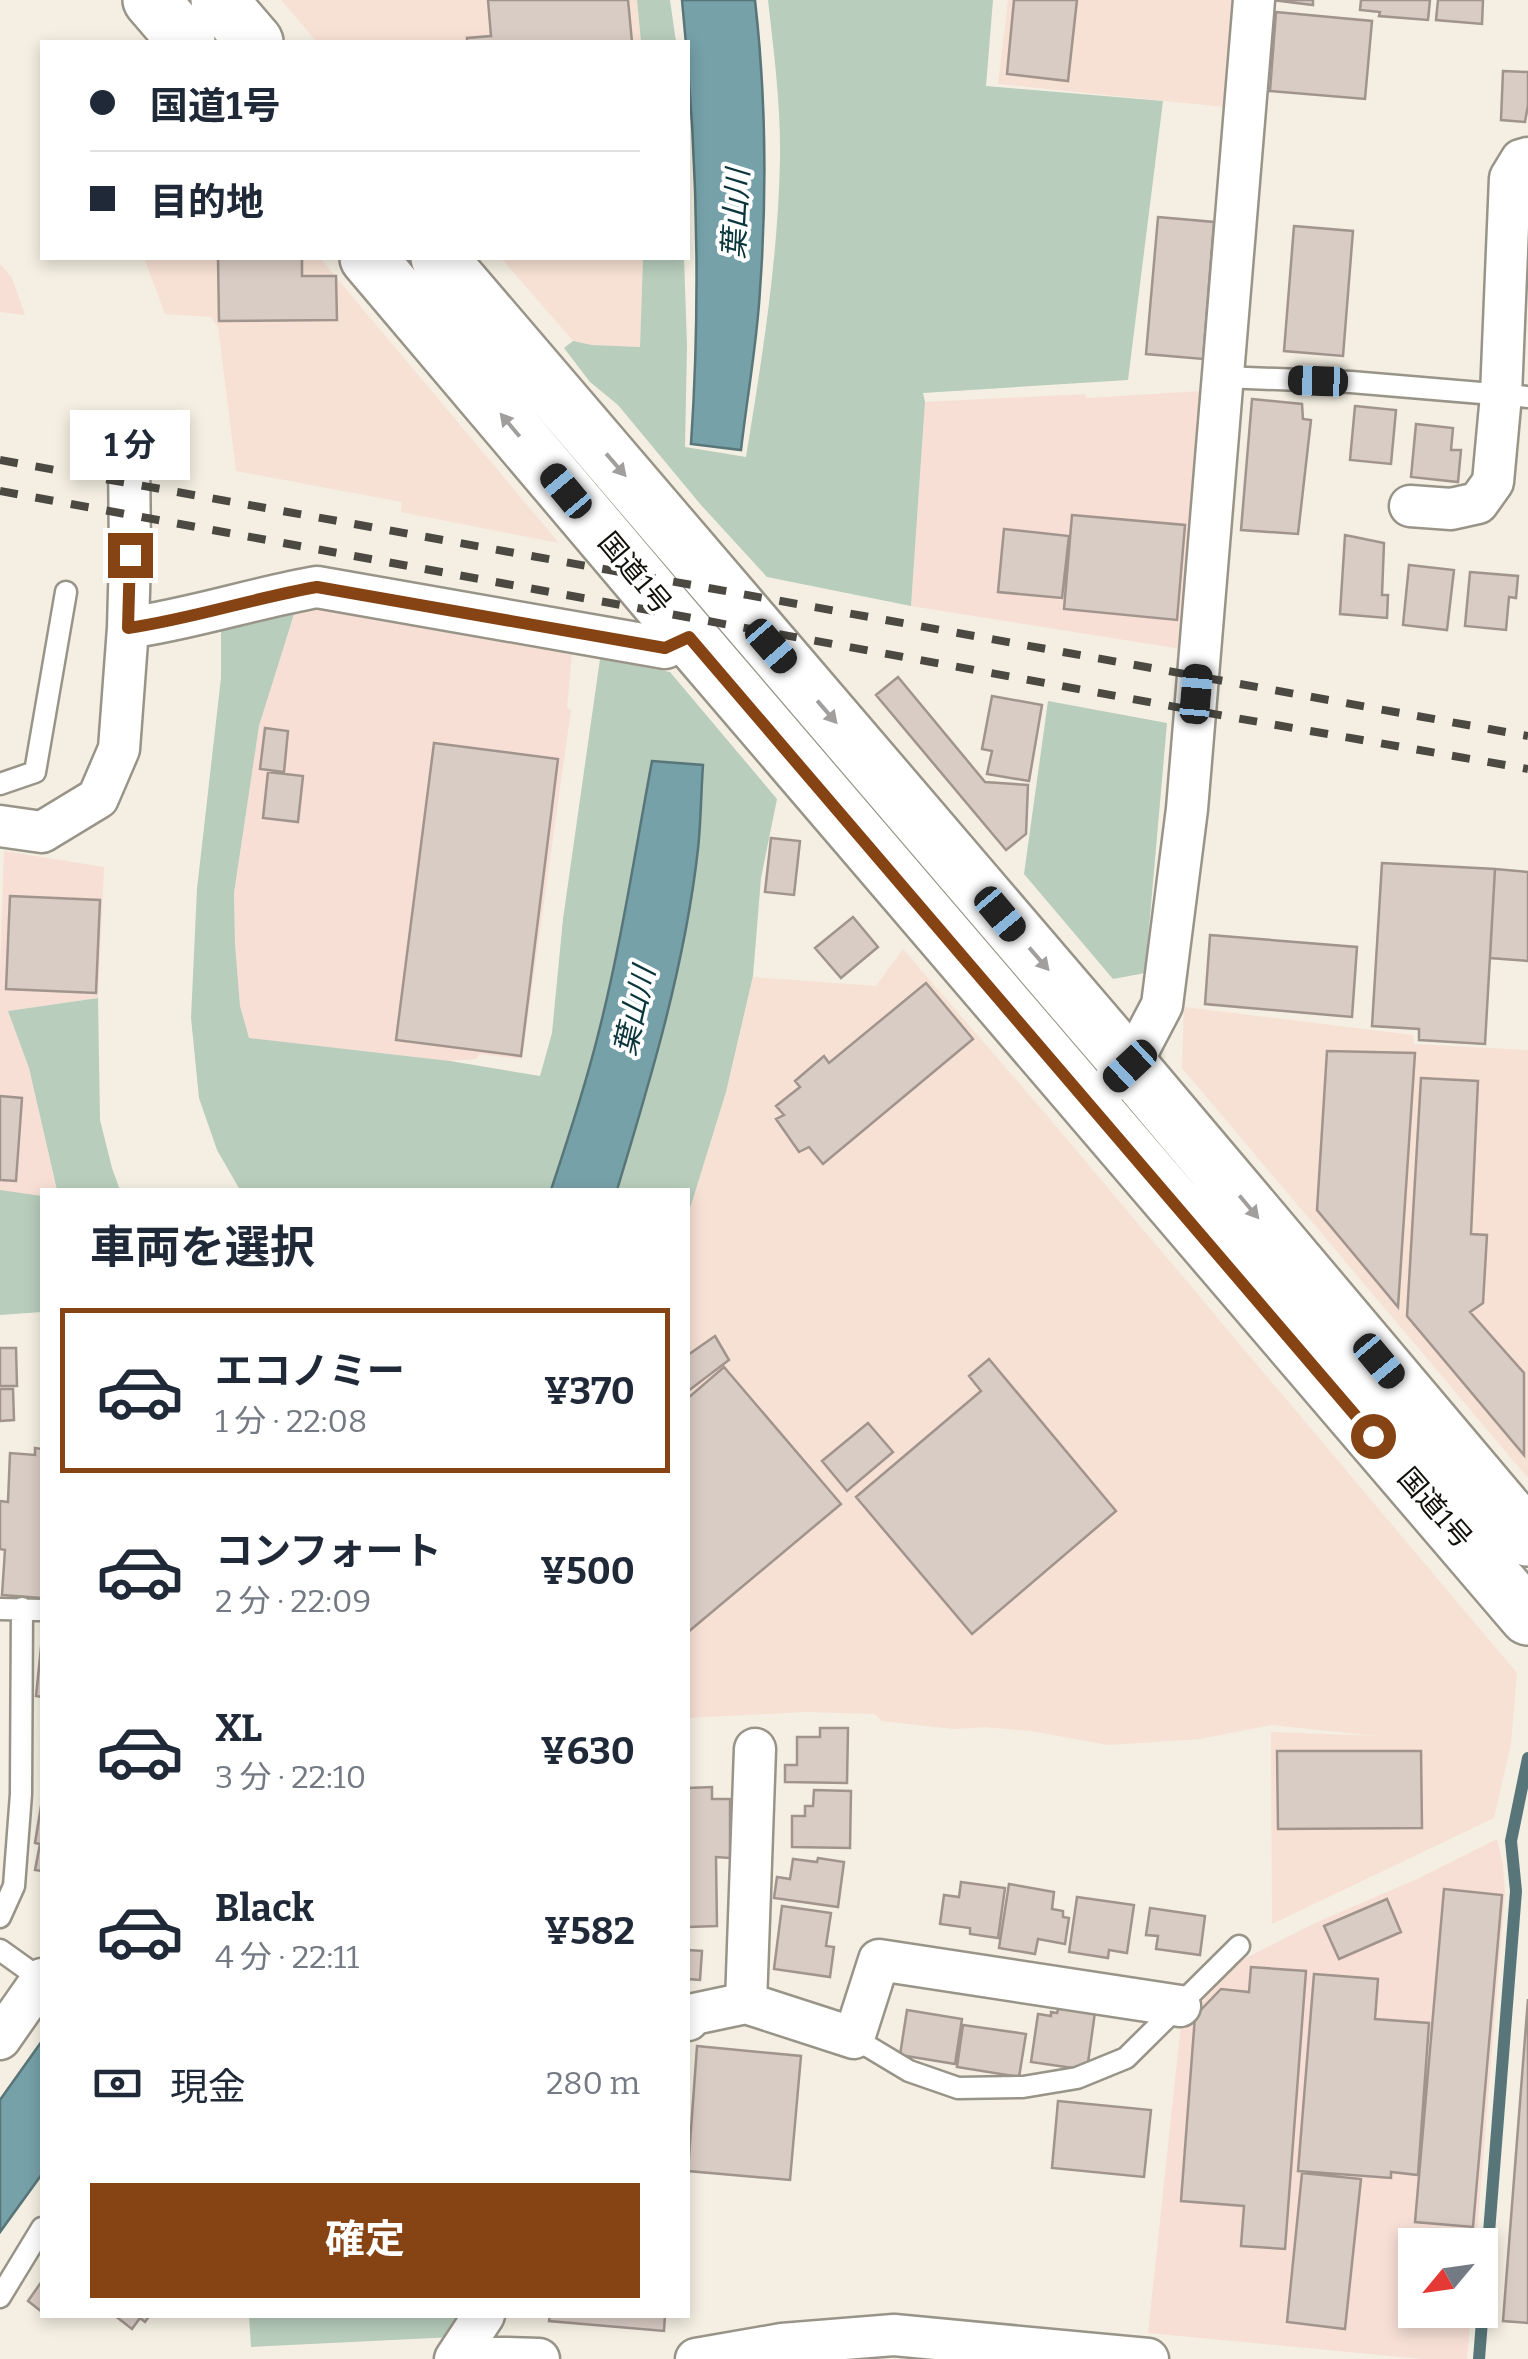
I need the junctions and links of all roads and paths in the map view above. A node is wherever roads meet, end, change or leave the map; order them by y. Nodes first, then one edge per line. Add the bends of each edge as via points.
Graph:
1 (151, 0) edge
2 (219, 0) edge
3 (1254, 0) edge
4 (184, 40) edge
5 (254, 40) edge
6 (1528, 158) edge
7 (370, 260) edge
8 (441, 260) edge
9 (1222, 377) junction
10 (1515, 396) edge
11 (129, 454) dead end
12 (1410, 506) dead end
13 (66, 592) dead end
14 (128, 628) junction
15 (689, 637) junction
16 (0, 784) edge
17 (0, 826) edge
18 (1130, 1066) junction
19 (1089, 1104) junction
20 (1528, 1538) edge
21 (0, 1609) edge
22 (32, 1609) edge
23 (1528, 1617) edge
24 (756, 1748) dead end
25 (0, 1917) edge
26 (1240, 1946) dead end
27 (0, 1950) edge
28 (40, 1978) edge
29 (40, 1982) edge
30 (746, 2002) junction
31 (1180, 2006) junction
32 (690, 2018) edge
33 (854, 2038) junction
34 (0, 2040) edge
35 (40, 2231) edge
36 (0, 2297) edge
37 (482, 2318) edge
38 (458, 2359) edge
39 (539, 2359) edge
40 (696, 2359) edge
41 (1148, 2359) edge

1 - 4 highway
2 - 5 highway
3 - 9 street
6 - 10 street via 1510,178
15 -> 7 highway, 国道1号
8 -> 18 highway, 国道1号
9 - 10 lane
9 - 18 street via 1186,809 1162,1005
10 - 12 street via 1492,482 1478,502 1451,509
11 - 14 street
13 - 16 lane via 34,772
14 - 15 street via 317,587 665,648
14 - 17 street via 119,748 98,798 42,832
15 - 19 highway, 国道1号
18 - 19 street
18 -> 20 highway, 国道1号
19 - 23 highway, 国道1号
21 - 22 lane
22 - 25 lane via 14,1886
24 - 30 street
26 - 31 lane
27 - 28 lane
29 - 34 street
30 - 32 street
30 - 33 street
31 - 33 lane via 1126,2058 1077,2078 1023,2087 958,2088 909,2070
31 - 33 street via 879,1960
35 - 36 lane
37 - 38 street
38 - 39 street
40 - 41 street via 894,2335

